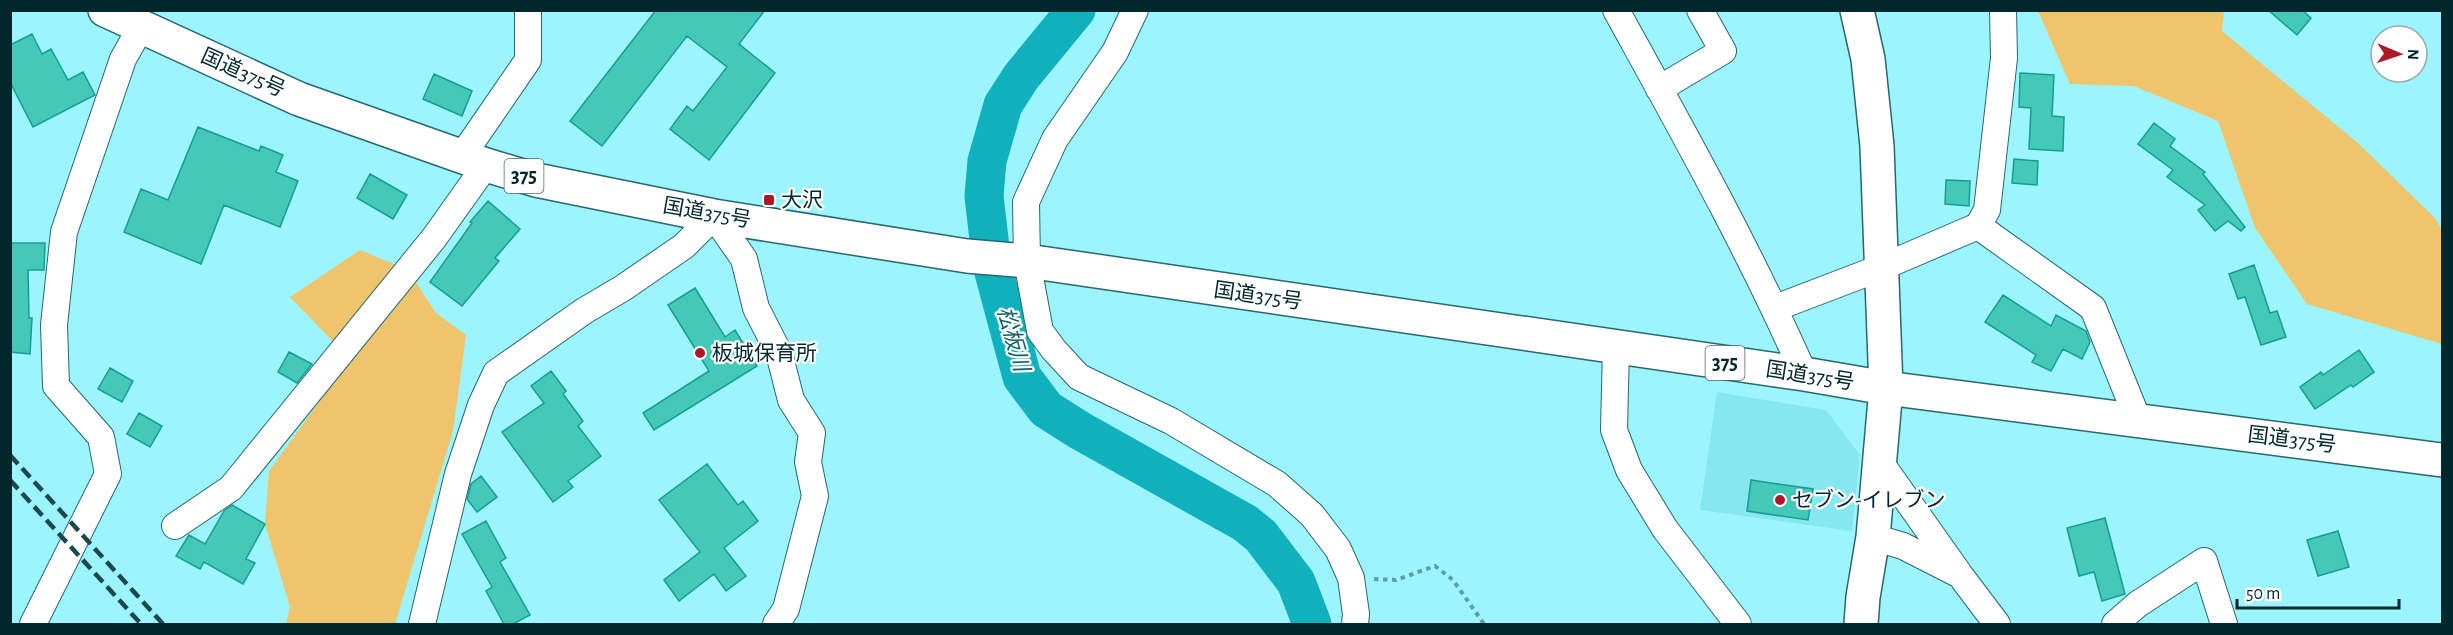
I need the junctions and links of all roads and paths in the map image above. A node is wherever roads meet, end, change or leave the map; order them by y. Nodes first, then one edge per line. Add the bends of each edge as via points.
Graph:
1 (105, 10) edge
2 (528, 10) edge
3 (1135, 10) edge
4 (1616, 10) edge
5 (1700, 10) edge
6 (1857, 10) edge
7 (2003, 10) edge
8 (141, 27) junction
9 (1659, 89) junction
10 (474, 160) junction
11 (714, 216) junction
12 (1978, 226) junction
13 (1018, 261) junction
14 (1880, 268) junction
15 (1775, 308) junction
16 (1616, 347) junction
17 (1804, 374) junction
18 (1886, 388) junction
19 (2138, 420) junction
20 (2442, 460) edge
21 (1880, 462) junction
22 (175, 526) dead end
23 (1873, 537) junction
24 (1960, 575) junction
25 (1351, 578) junction
26 (33, 624) edge
27 (422, 624) edge
28 (776, 624) edge
29 (1355, 624) edge
30 (1484, 624) edge
31 (1738, 624) edge
32 (1861, 624) edge
33 (1997, 624) edge
34 (2115, 624) edge
35 (2224, 624) edge

1 - 8 main road, 国道375号 / 375
2 - 10 street via 528,60
3 - 13 street via 1115,52 1055,139 1026,202
4 - 9 street
5 - 9 street via 1723,51
6 - 14 main road via 1868,58 1877,146
7 - 12 street via 2004,58 1986,210
8 - 10 main road, 国道375号 / 375 via 299,99
8 - 26 street via 123,60 64,232 54,325 56,386 101,437 108,474
9 - 15 street
10 - 11 main road, 国道375号 / 375 via 537,180
10 - 22 street via 434,238 231,488
11 - 13 main road, 国道375号 / 375
11 - 27 street via 684,246 496,373 458,474
11 - 28 street via 744,259 756,308 779,353 791,400 812,433 808,462 815,496 786,609
12 - 14 street
12 - 19 street via 2093,308
13 - 16 main road, 国道375号 / 375
13 - 25 street via 1040,331 1079,377 1171,421 1277,484 1312,515 1338,549
14 - 15 street
14 - 18 main road
15 - 17 street
16 - 17 main road, 国道375号 / 375
16 - 31 street via 1614,430 1629,470 1665,529
17 - 18 main road, 国道375号 / 375
18 - 19 main road, 国道375号 / 375
18 - 21 main road
19 - 20 main road, 国道375号 / 375
21 - 23 main road
21 - 24 street
23 - 24 street via 1903,546
23 - 32 main road
24 - 33 street
25 - 29 street
25 - 30 path via 1396,580 1436,566 1453,580
34 - 35 street via 2138,604 2204,561

